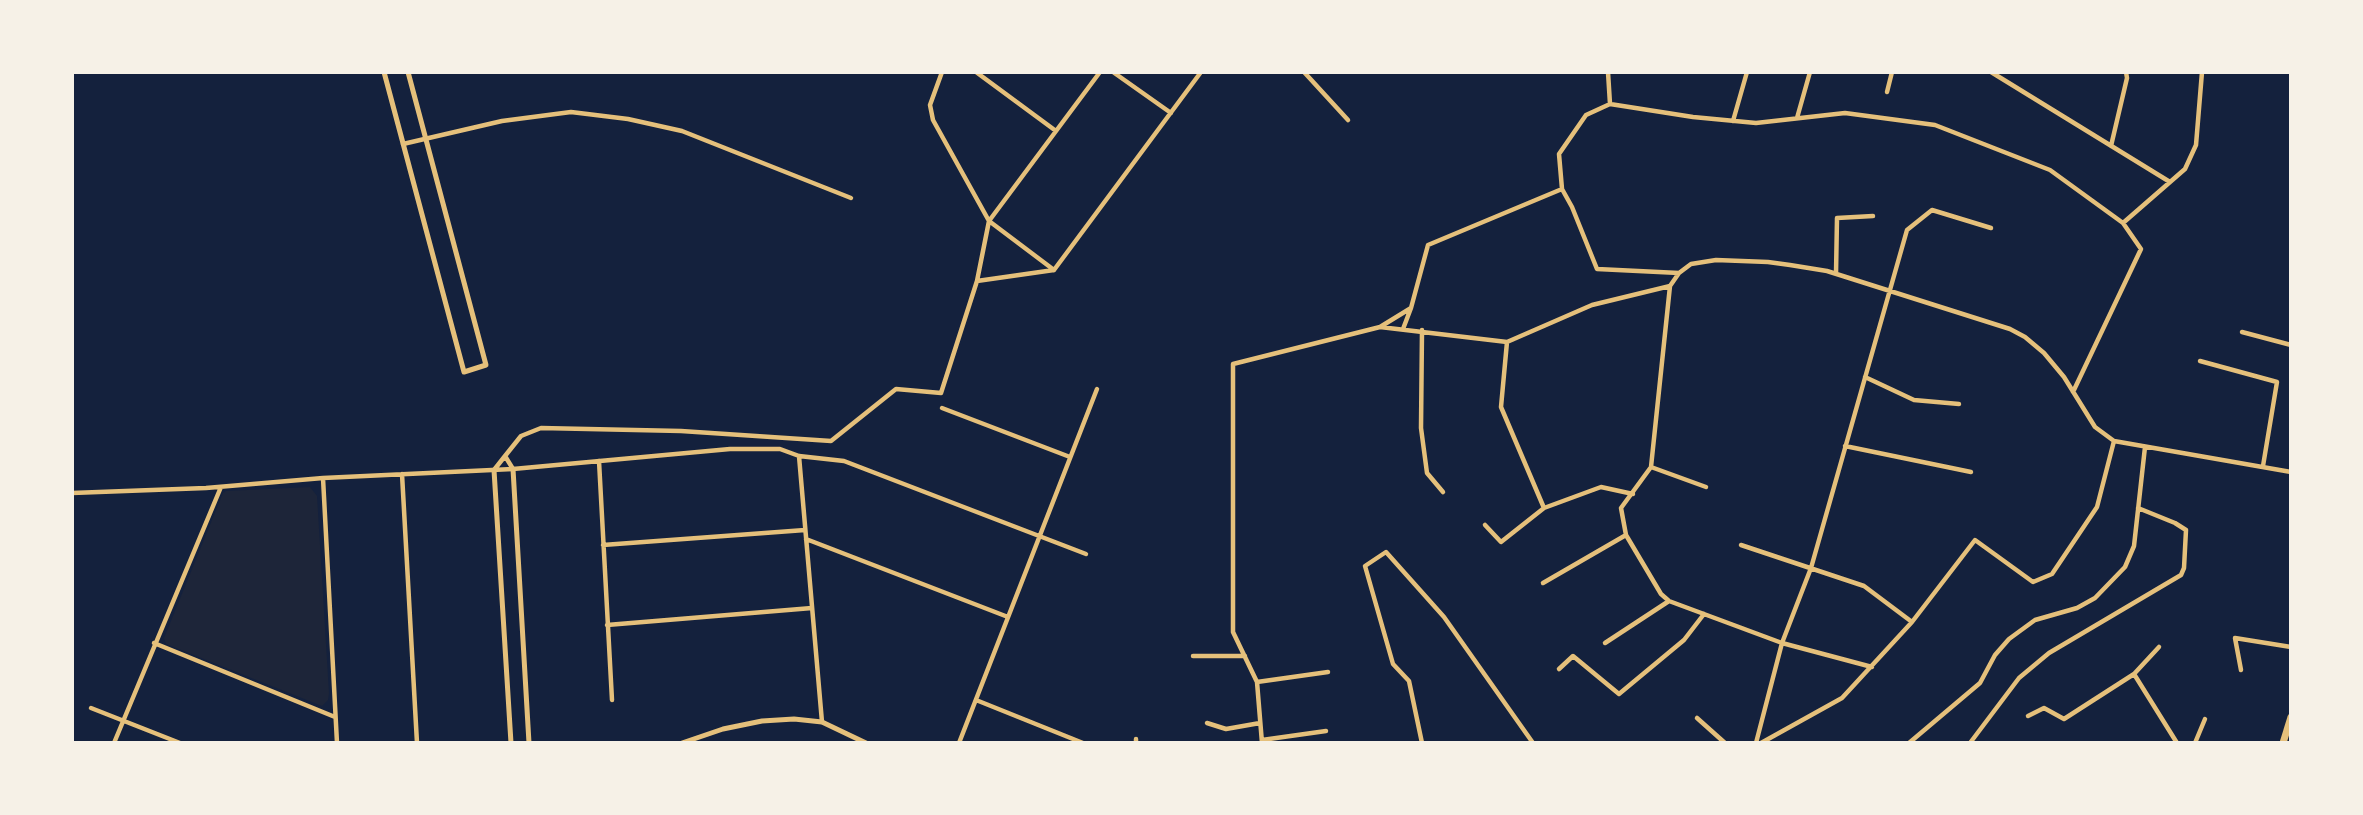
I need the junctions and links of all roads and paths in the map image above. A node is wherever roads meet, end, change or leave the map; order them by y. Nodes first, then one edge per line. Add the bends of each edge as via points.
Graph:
1 (384, 72) edge
2 (408, 72) edge
3 (942, 72) edge
4 (976, 72) edge
5 (1100, 72) edge
6 (1113, 72) edge
7 (1201, 72) edge
8 (1304, 72) edge
9 (1608, 72) edge
10 (1747, 72) edge
11 (1810, 72) edge
12 (1893, 72) edge
13 (1991, 72) edge
14 (2126, 72) edge
15 (2202, 72) edge
16 (1887, 92) dead end
17 (1610, 104) junction
18 (1171, 113) junction
19 (1797, 118) junction
20 (1348, 120) dead end
21 (1733, 121) junction
22 (1056, 131) junction
23 (426, 139) junction
24 (403, 144) junction
25 (2111, 146) junction
26 (2170, 182) junction
27 (1562, 189) junction
28 (851, 198) dead end
29 (1873, 216) dead end
30 (989, 221) junction
31 (2123, 224) junction
32 (1991, 228) dead end
33 (1054, 270) junction
34 (1679, 273) junction
35 (1836, 274) junction
36 (977, 281) junction
37 (1670, 286) junction
38 (1890, 291) junction
39 (1411, 308) junction
40 (1380, 327) junction
41 (1403, 329) junction
42 (1422, 330) junction
43 (2242, 332) dead end
44 (1507, 342) junction
45 (2291, 345) edge
46 (2200, 361) dead end
47 (1865, 377) junction
48 (1096, 388) dead end
49 (2073, 392) junction
50 (1959, 404) dead end
51 (942, 408) dead end
52 (2114, 441) junction
53 (1845, 447) junction
54 (2145, 447) junction
55 (505, 456) junction
56 (799, 456) junction
57 (1070, 457) junction
58 (599, 461) junction
59 (2263, 466) junction
60 (1651, 467) junction
61 (513, 469) junction
62 (494, 470) junction
63 (1971, 472) dead end
64 (2291, 472) edge
65 (402, 474) junction
66 (323, 478) junction
67 (221, 487) junction
68 (1706, 487) dead end
69 (1443, 492) dead end
70 (72, 493) edge
71 (1633, 494) junction
72 (1544, 508) junction
73 (2138, 508) junction
74 (1485, 525) dead end
75 (806, 530) junction
76 (1626, 535) junction
77 (1039, 536) junction
78 (806, 539) junction
79 (603, 544) junction
80 (1741, 544) dead end
81 (1086, 554) dead end
82 (1811, 568) junction
83 (1544, 583) dead end
84 (1669, 601) junction
85 (812, 608) junction
86 (1704, 614) junction
87 (1008, 617) junction
88 (1912, 622) junction
89 (608, 625) junction
90 (154, 643) junction
91 (1605, 643) dead end
92 (1782, 643) junction
93 (2159, 647) dead end
94 (2291, 648) edge
95 (1193, 656) dead end
96 (1245, 656) junction
97 (1872, 667) junction
98 (1559, 669) dead end
99 (2241, 670) dead end
100 (1329, 672) dead end
101 (2134, 674) junction
102 (1257, 682) junction
103 (612, 700) dead end
104 (976, 700) junction
105 (91, 708) dead end
106 (2028, 716) dead end
107 (335, 717) junction
108 (2291, 717) edge
109 (1697, 718) dead end
110 (2205, 719) dead end
111 (123, 721) junction
112 (822, 722) junction
113 (1207, 723) dead end
114 (1260, 723) junction
115 (1326, 731) dead end
116 (1262, 742) edge
117 (114, 743) edge
118 (180, 743) edge
119 (337, 743) edge
120 (417, 743) edge
121 (511, 743) edge
122 (529, 743) edge
123 (682, 743) edge
124 (866, 743) edge
125 (959, 743) edge
126 (1083, 743) edge
127 (1422, 743) edge
128 (1533, 743) edge
129 (1725, 743) edge
130 (1756, 743) edge
131 (1761, 743) edge
132 (1909, 743) edge
133 (1970, 743) edge
134 (2177, 743) edge
135 (2194, 743) edge
136 (2283, 743) edge

1 - 24 street
2 - 23 street
3 - 30 street via 930,105 933,120
4 - 22 street
5 - 22 street
6 - 18 street
7 - 18 street
8 - 20 street
9 - 17 street
10 - 21 street
11 - 19 street
12 - 16 street
13 - 25 street
14 - 25 street
15 - 26 street via 2196,145 2185,169
17 - 21 street
17 - 27 street via 1586,116 1559,154
18 - 33 street
19 - 21 street via 1756,123
19 - 31 street via 1845,113 1935,125 2050,170
22 - 30 street
23 - 24 street
23 - 24 street via 486,365 464,372
23 - 28 street via 502,121 571,112 628,118 682,131
25 - 26 street
26 - 31 street
27 - 34 street via 1597,269
27 - 39 street via 1428,245
29 - 35 street via 1837,218
30 - 33 street
30 - 36 street
31 - 49 street via 2140,249
32 - 38 street via 1932,210 1907,230
33 - 36 street
34 - 35 street via 1691,264 1716,260 1768,262
34 - 37 street
35 - 38 street
36 - 55 street via 940,393 896,389 831,441 681,431 541,428 521,436
37 - 44 street via 1592,305
37 - 60 street
38 - 47 street
38 - 49 street via 2025,337 2044,353
39 - 40 street
39 - 41 street
40 - 41 street
40 - 96 street via 1233,364 1233,632
41 - 42 street
42 - 44 street
42 - 69 street via 1421,428 1428,473
43 - 45 street
44 - 72 street via 1501,407
46 - 59 street via 2277,382
47 - 50 street via 1914,400
47 - 53 street
48 - 57 street
49 - 52 street via 2096,427
51 - 57 street
52 - 54 street
52 - 88 street via 2097,507 2052,574 2033,582 1975,540
53 - 63 street
53 - 82 street
54 - 59 street
54 - 73 street
55 - 61 street
55 - 62 street
56 - 58 street via 780,449 730,449
56 - 75 street
56 - 77 street via 844,461
57 - 77 street
58 - 61 street
58 - 79 street
59 - 64 street
60 - 68 street
60 - 71 street
61 - 62 street
61 - 122 street
62 - 65 street
62 - 121 street
65 - 66 street
65 - 120 street
66 - 67 street
66 - 107 street
67 - 70 street
67 - 90 street
71 - 72 street via 1601,487
71 - 76 street via 1621,508
72 - 74 street via 1501,542
73 - 132 street via 2131,556 2112,582 2085,604 2035,620 2008,639 1980,684
73 - 133 street via 2186,530 2181,575 2049,653 2019,678
75 - 78 street
75 - 79 street
76 - 83 street
76 - 84 street
77 - 81 street
77 - 87 street
78 - 85 street
78 - 87 street
79 - 89 street
80 - 82 street
82 - 88 street via 1864,586
82 - 92 street
84 - 86 street
84 - 91 street
85 - 89 street
85 - 112 street
86 - 92 street
86 - 98 street via 1684,640 1619,694 1573,656
87 - 104 street
88 - 97 street
89 - 103 street
90 - 107 street
90 - 111 street
92 - 97 street
92 - 130 street
93 - 101 street
94 - 99 street via 2235,638
95 - 96 street
96 - 102 street
97 - 131 street via 1842,698
100 - 102 street
101 - 106 street via 2064,719 2044,708
101 - 134 street
102 - 114 street
104 - 125 street
104 - 126 street
105 - 111 street
107 - 119 street
108 - 136 main road
109 - 129 street
110 - 135 street
111 - 117 street
111 - 118 street
112 - 123 street via 762,721
112 - 124 street
113 - 114 street via 1226,729
114 - 116 street
115 - 116 street
127 - 128 street via 1409,681 1393,664 1365,566 1386,552 1444,618

